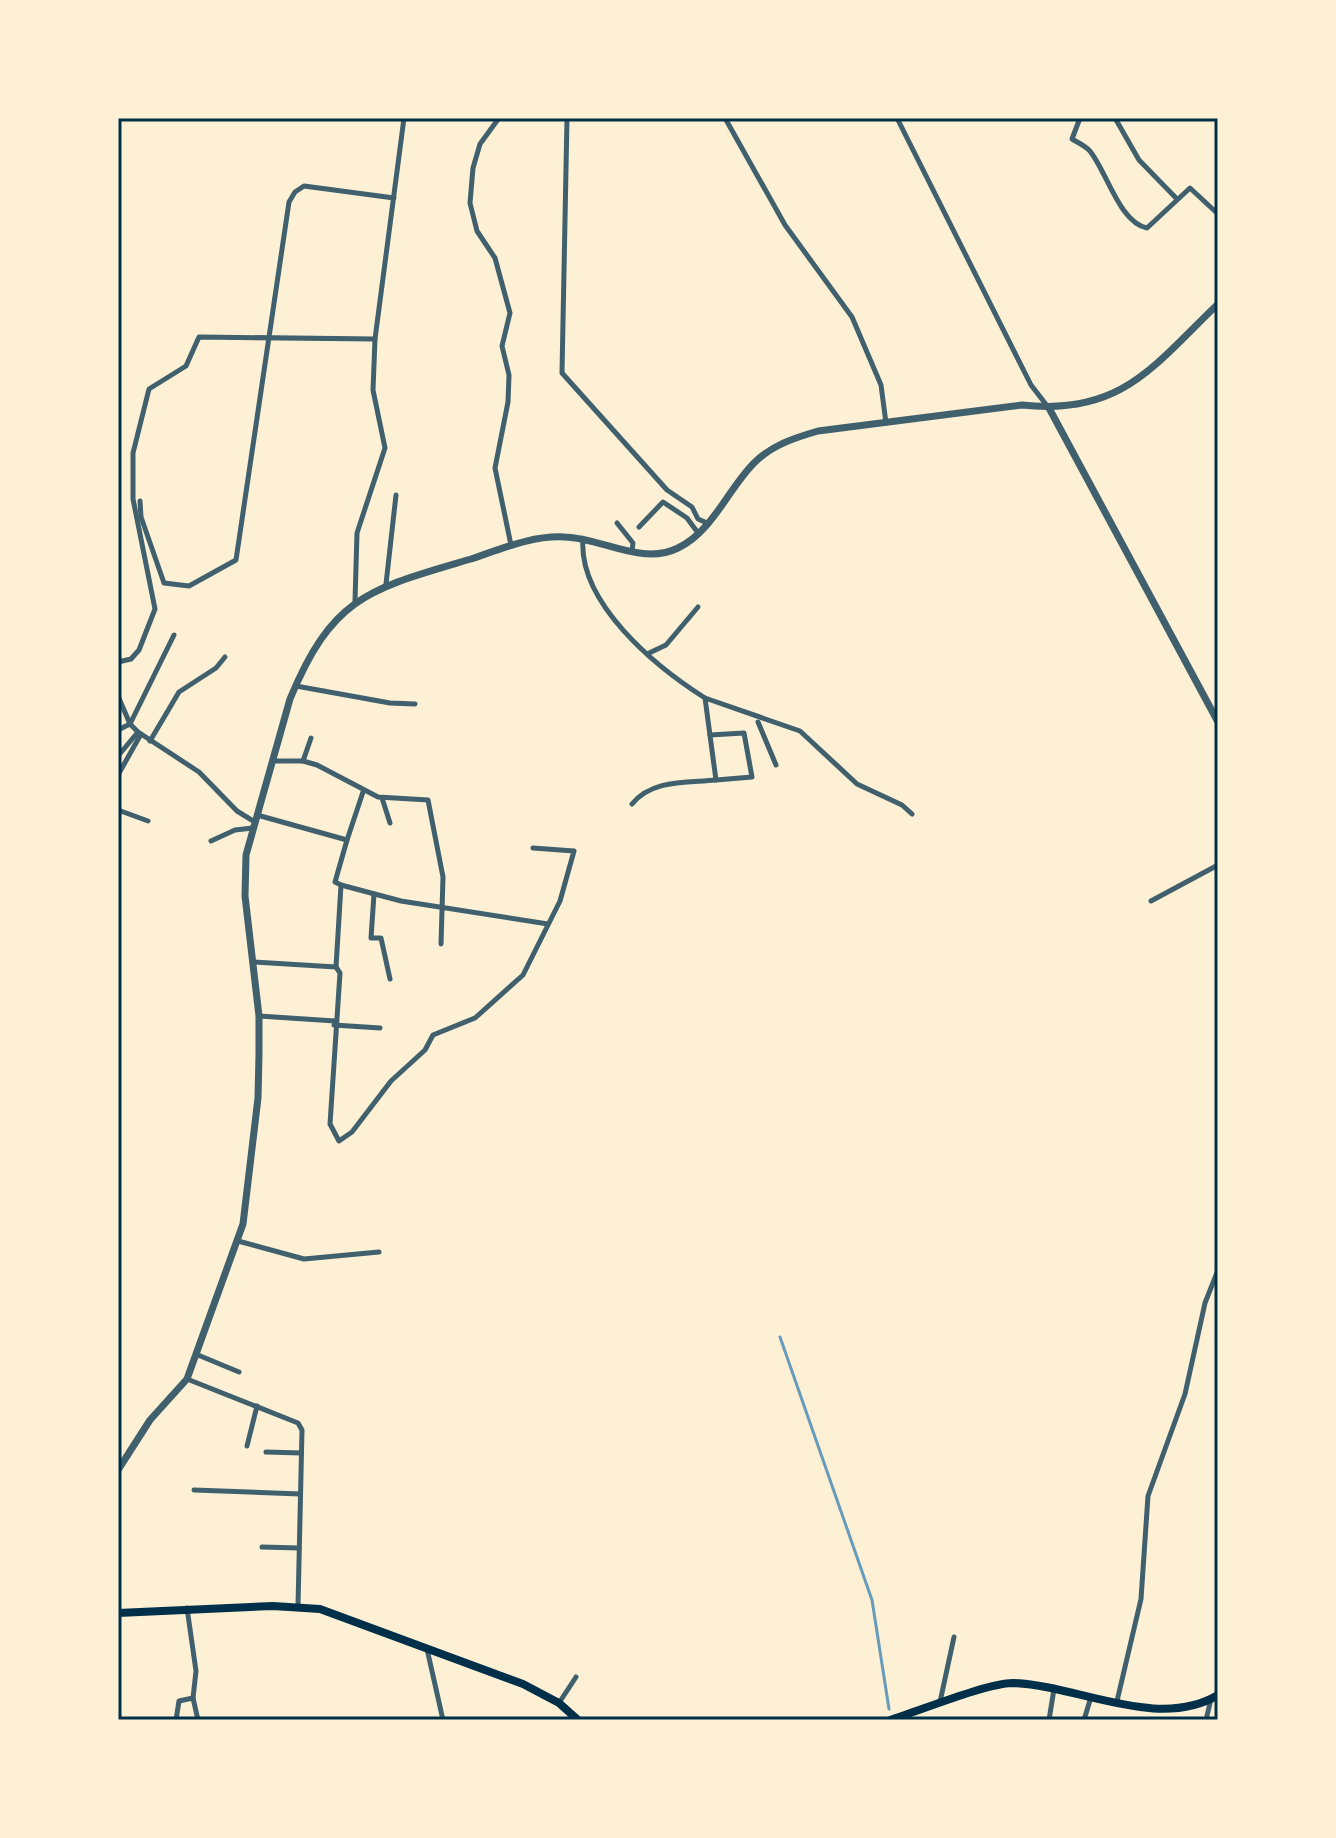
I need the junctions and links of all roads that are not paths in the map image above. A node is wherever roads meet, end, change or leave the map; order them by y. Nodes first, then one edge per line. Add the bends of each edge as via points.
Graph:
1 (404, 118) edge
2 (499, 118) edge
3 (567, 118) edge
4 (725, 118) edge
5 (897, 118) edge
6 (1080, 118) edge
7 (1115, 118) edge
8 (394, 198) junction
9 (1176, 198) junction
10 (1218, 214) edge
11 (1218, 304) edge
12 (270, 339) junction
13 (375, 339) junction
14 (1049, 408) junction
15 (886, 424) junction
16 (396, 495) dead end
17 (140, 501) dead end
18 (617, 523) dead end
19 (708, 523) junction
20 (639, 527) dead end
21 (698, 533) junction
22 (583, 538) junction
23 (512, 546) junction
24 (632, 551) junction
25 (386, 584) junction
26 (355, 601) junction
27 (698, 607) dead end
28 (174, 635) dead end
29 (647, 654) junction
30 (225, 657) dead end
31 (118, 662) edge
32 (296, 686) junction
33 (118, 696) edge
34 (705, 698) junction
35 (415, 704) dead end
36 (759, 720) junction
37 (1218, 722) edge
38 (130, 724) junction
39 (118, 730) edge
40 (140, 733) junction
41 (744, 733) junction
42 (710, 735) junction
43 (311, 738) dead end
44 (150, 741) junction
45 (118, 756) edge
46 (273, 761) junction
47 (303, 761) junction
48 (776, 765) dead end
49 (118, 775) edge
50 (716, 780) junction
51 (363, 792) junction
52 (382, 798) junction
53 (632, 804) dead end
54 (118, 810) edge
55 (912, 814) dead end
56 (148, 821) dead end
57 (255, 821) junction
58 (390, 823) dead end
59 (347, 840) junction
60 (211, 841) dead end
61 (533, 848) dead end
62 (1218, 865) edge
63 (341, 885) junction
64 (374, 894) junction
65 (1151, 901) dead end
66 (444, 909) junction
67 (548, 924) junction
68 (441, 944) dead end
69 (253, 962) junction
70 (336, 967) junction
71 (390, 979) dead end
72 (259, 1016) junction
73 (334, 1023) junction
74 (380, 1028) dead end
75 (238, 1241) junction
76 (379, 1252) dead end
77 (1218, 1270) edge
78 (198, 1355) junction
79 (239, 1372) dead end
80 (187, 1379) junction
81 (257, 1406) junction
82 (247, 1446) dead end
83 (266, 1452) dead end
84 (301, 1453) junction
85 (118, 1470) edge
86 (194, 1490) dead end
87 (300, 1494) junction
88 (262, 1547) dead end
89 (299, 1548) junction
90 (298, 1606) junction
91 (187, 1607) junction
92 (118, 1613) edge
93 (954, 1637) dead end
94 (427, 1649) junction
95 (576, 1677) dead end
96 (1054, 1689) junction
97 (1091, 1696) junction
98 (1214, 1697) edge
99 (193, 1698) junction
100 (1117, 1701) junction
101 (559, 1703) junction
102 (939, 1705) junction
103 (176, 1720) edge
104 (198, 1720) edge
105 (443, 1720) edge
106 (578, 1720) edge
107 (890, 1720) edge
108 (1049, 1720) edge
109 (1084, 1720) edge
110 (1206, 1720) edge

1 - 8 street
2 - 23 street via 480,144 470,203 477,231 495,258 510,313 502,346 508,402 495,468
3 - 19 street via 562,373 667,490
4 - 15 street via 785,225 852,317 881,385
5 - 14 street via 1031,385
6 - 9 street via 1072,139 1089,150 1121,205 1141,227 1147,228
7 - 9 street via 1139,160
8 - 12 street via 304,186 295,192 289,202
8 - 13 street
9 - 10 street via 1190,188
11 - 14 street via 1134,385
12 - 13 street
12 - 17 street via 236,560 189,586 164,583
12 - 31 street via 199,337 186,366 149,389 133,453 133,499 155,609 139,650
13 - 26 street via 373,390 385,448 357,533
14 - 15 street via 1022,405
14 - 37 street
15 - 19 street via 818,431 770,449
16 - 25 street
18 - 24 street via 633,543
19 - 21 street
20 - 21 street via 663,502
21 - 24 street via 664,553
22 - 23 street via 544,537
22 - 24 street
22 - 29 street via 581,562 590,579
23 - 25 street
25 - 26 street
26 - 32 street via 334,621
27 - 29 street via 666,645
28 - 38 street
29 - 34 street
30 - 44 street via 179,692
32 - 35 street
32 - 46 street
33 - 38 street
34 - 36 street
34 - 42 street
36 - 41 street
36 - 48 street
36 - 55 street via 800,731 857,784
38 - 39 street
38 - 40 street
40 - 44 street
40 - 45 street
40 - 49 street
41 - 42 street
41 - 50 street via 752,777
42 - 50 street
43 - 47 street
44 - 57 street via 199,772 237,811
46 - 47 street
46 - 57 street
47 - 51 street
50 - 53 street via 655,786
51 - 52 street
51 - 59 street
52 - 58 street
52 - 66 street via 428,800
54 - 56 street
57 - 59 street
57 - 60 street
57 - 69 street via 246,855 245,896
59 - 63 street via 335,882
61 - 67 street via 574,851
62 - 65 street
63 - 64 street
63 - 70 street
64 - 66 street
64 - 71 street via 371,938 381,938
66 - 67 street
66 - 68 street
67 - 73 street via 523,975 475,1018 433,1035 339,1141 330,1124
69 - 70 street
69 - 72 street
70 - 73 street via 340,973
72 - 73 street
72 - 75 street via 258,1098
73 - 74 street
75 - 76 street via 304,1259
75 - 78 street
77 - 100 street via 1205,1303 1185,1394 1148,1496 1141,1599
78 - 79 street
78 - 80 street
80 - 81 street
80 - 85 street via 150,1420
81 - 82 street
81 - 84 street via 298,1423
83 - 84 street
84 - 87 street
86 - 87 street
87 - 89 street
88 - 89 street
89 - 90 street
90 - 91 main road
90 - 94 main road via 320,1609
91 - 92 main road
91 - 99 street via 196,1671
93 - 102 street
94 - 101 main road
94 - 105 street
95 - 101 street
96 - 97 main road
96 - 102 main road via 1003,1684
96 - 108 street
97 - 100 main road
97 - 109 street
98 - 100 main road via 1170,1707
98 - 110 street
99 - 103 street via 179,1701
99 - 104 street
101 - 106 main road
102 - 107 main road

